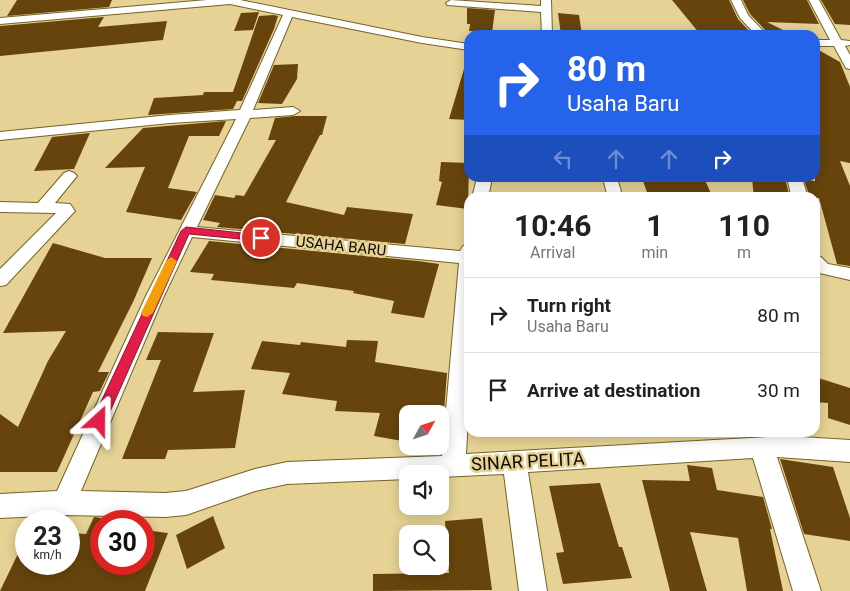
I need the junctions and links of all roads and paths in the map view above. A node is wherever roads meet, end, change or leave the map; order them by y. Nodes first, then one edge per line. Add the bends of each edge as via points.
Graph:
1 (286, 0) edge
2 (736, 0) edge
3 (814, 0) edge
4 (230, 1) edge
5 (451, 3) dead end
6 (546, 4) edge
7 (283, 11) junction
8 (0, 21) edge
9 (547, 30) edge
10 (757, 30) edge
11 (820, 43) edge
12 (837, 43) junction
13 (850, 43) edge
14 (464, 46) edge
15 (850, 65) edge
16 (293, 111) dead end
17 (245, 113) junction
18 (0, 136) edge
19 (69, 176) dead end
20 (0, 207) edge
21 (42, 208) junction
22 (64, 208) joint
23 (186, 231) junction
24 (464, 254) edge
25 (820, 267) edge
26 (850, 274) edge
27 (0, 280) edge
28 (464, 307) edge
29 (762, 448) junction
30 (850, 451) edge
31 (514, 462) junction
32 (452, 466) junction
33 (64, 503) junction
34 (0, 506) edge
35 (533, 591) edge
36 (807, 591) edge

1 - 7 street
2 - 10 street via 744,16
3 - 12 street
4 - 7 street
4 - 8 street
5 - 6 street
6 - 9 street
7 - 14 street
7 - 17 street
11 - 12 street
12 - 13 street
12 - 15 street
16 - 17 street
17 - 18 street
17 - 23 street
19 - 21 street
20 - 21 street
21 - 22 street
22 - 27 street via 67,211 64,216
23 - 24 street, USAHA BARU
23 - 33 street
25 - 26 street
28 - 32 street
29 - 30 street, SINAR PELITA via 784,446
29 - 31 street, SINAR PELITA
29 - 36 street
31 - 32 street, SINAR PELITA
31 - 35 street
32 - 33 street, SINAR PELITA via 287,473 186,503 165,506
33 - 34 street, SINAR PELITA

